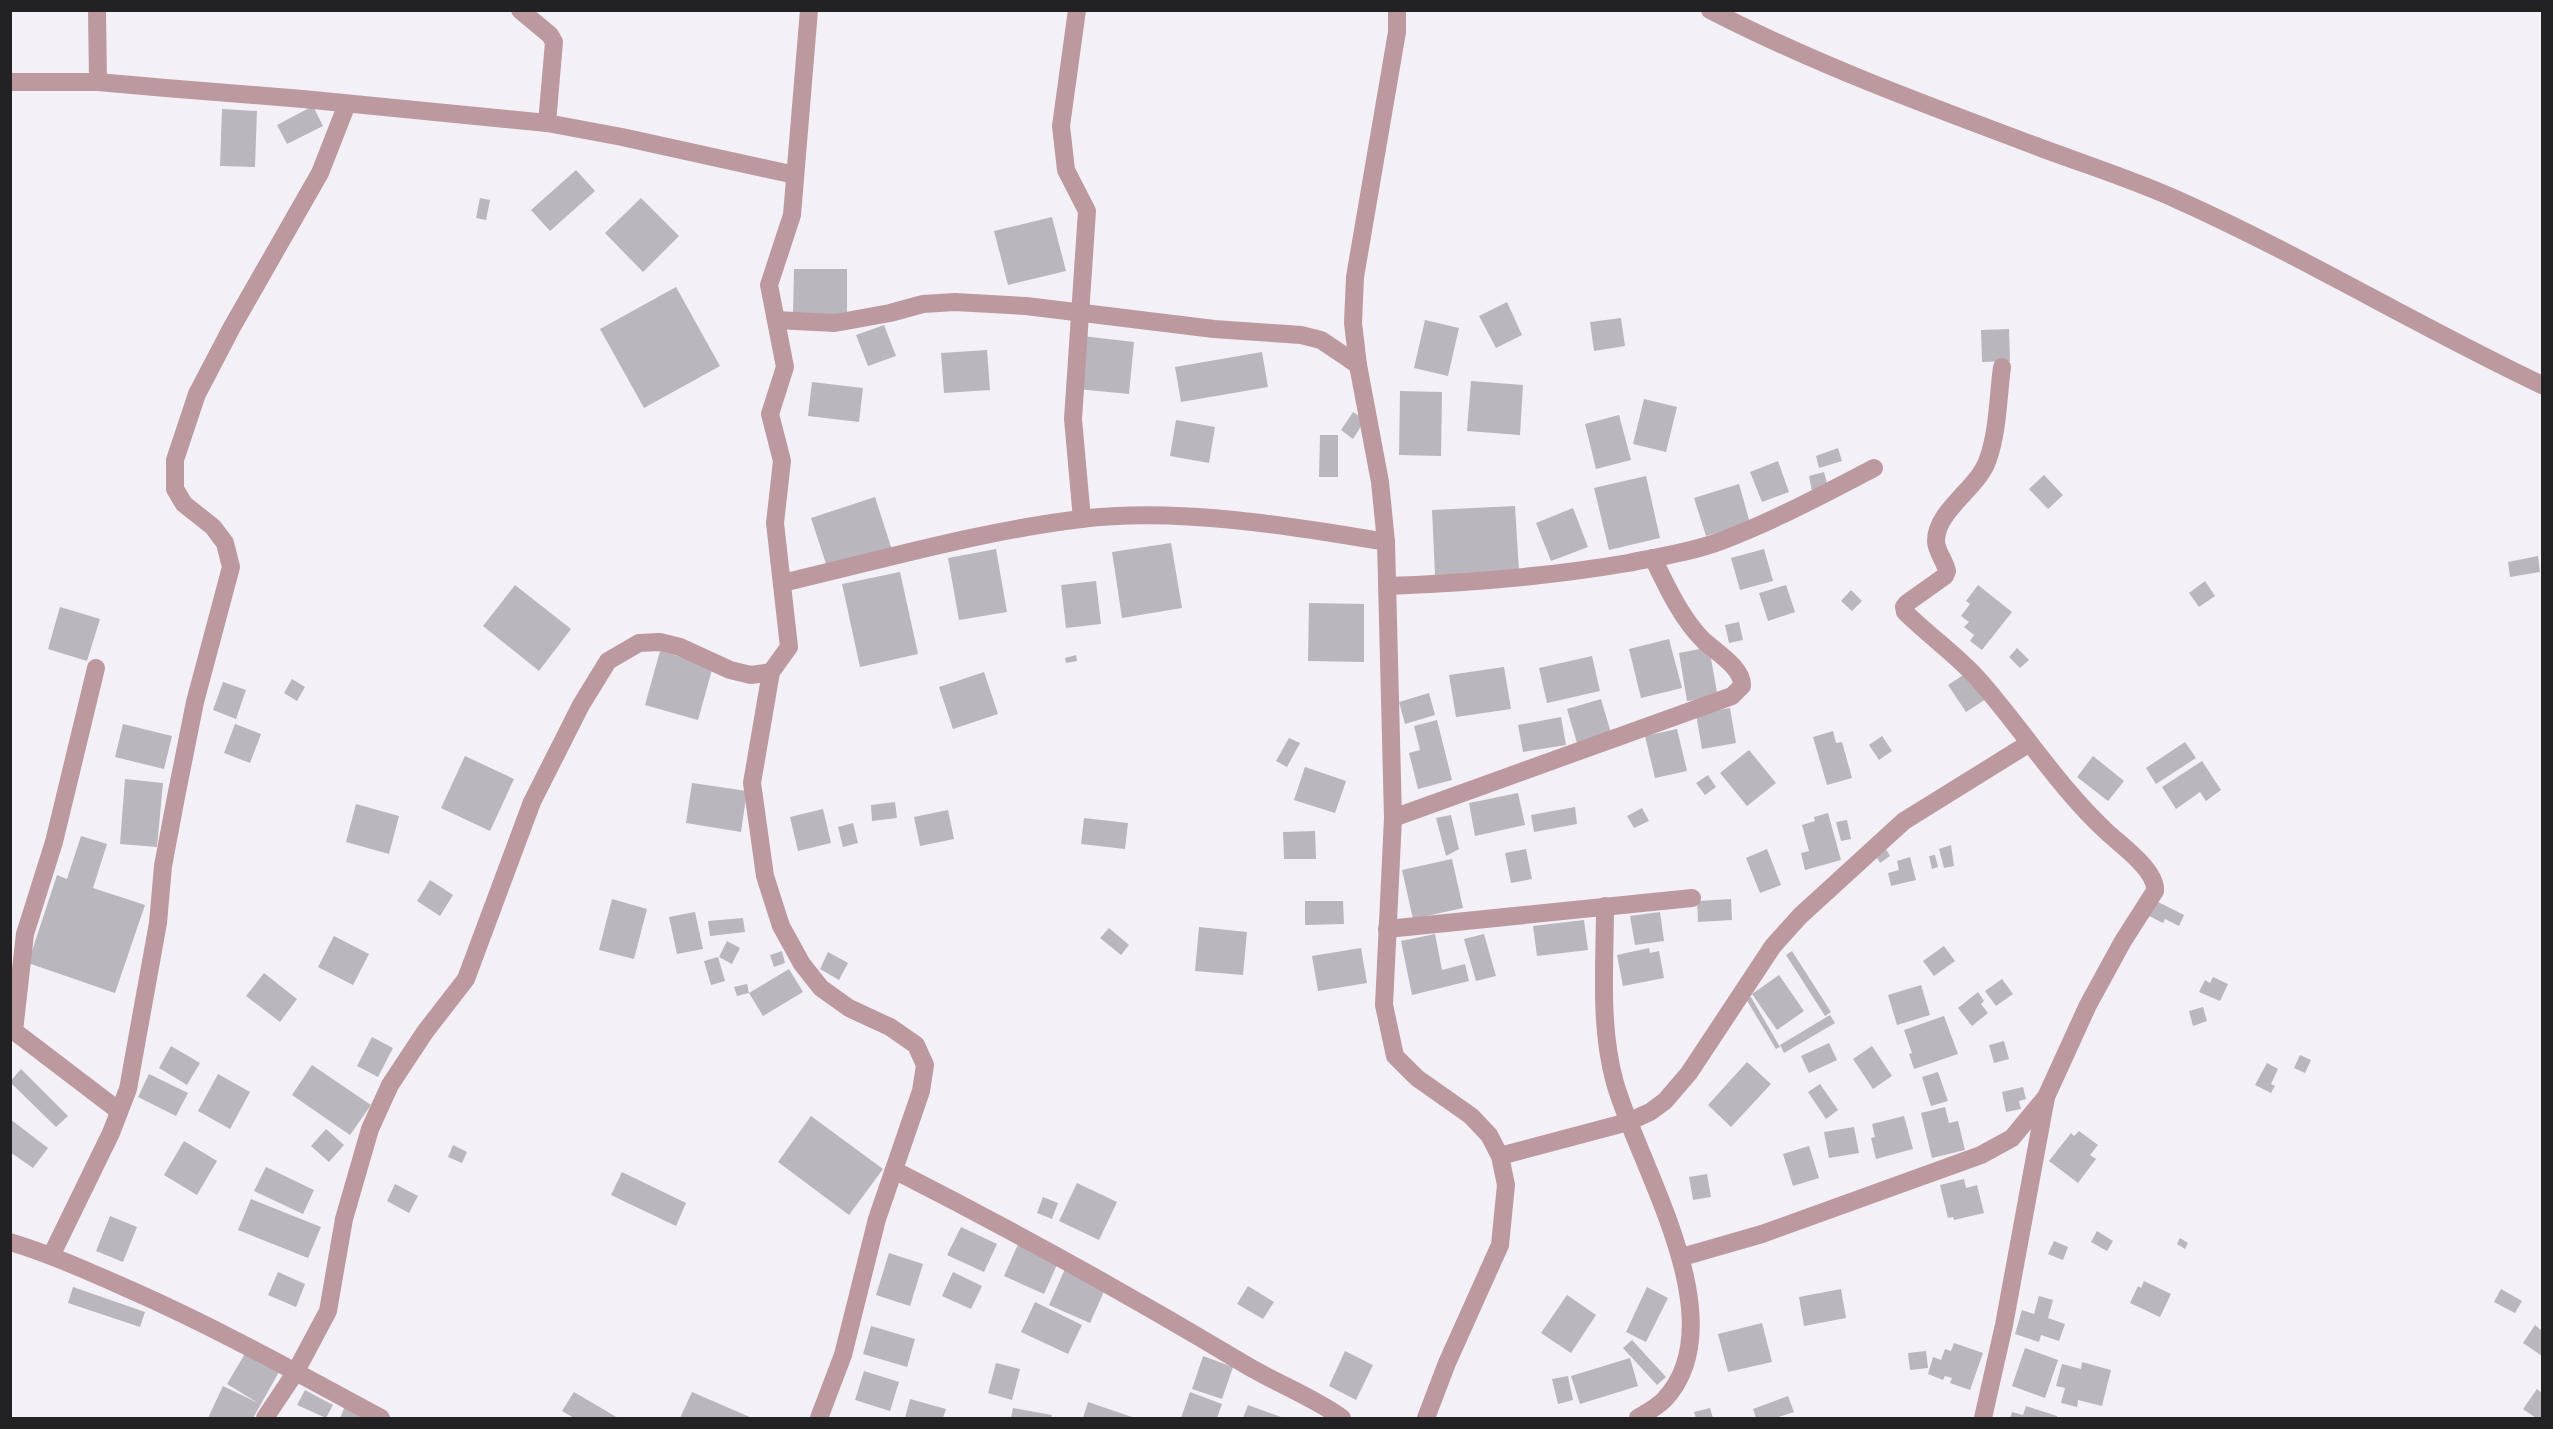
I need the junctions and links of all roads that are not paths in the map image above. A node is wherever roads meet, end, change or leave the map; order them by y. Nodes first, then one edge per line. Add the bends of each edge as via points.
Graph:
1 (97, 10) edge
2 (520, 10) edge
3 (809, 10) edge
4 (1077, 10) edge
5 (1397, 10) edge
6 (1710, 10) edge
7 (10, 82) edge
8 (98, 82) junction
9 (347, 104) junction
10 (547, 123) junction
11 (795, 175) junction
12 (1079, 314) junction
13 (776, 320) junction
14 (1358, 365) junction
15 (2002, 367) dead end
16 (2542, 385) edge
17 (1874, 468) dead end
18 (1082, 519) junction
19 (1386, 542) junction
20 (1653, 558) junction
21 (782, 583) junction
22 (1387, 586) junction
23 (96, 668) dead end
24 (771, 672) junction
25 (2028, 744) junction
26 (1393, 818) junction
27 (1692, 898) dead end
28 (1605, 906) junction
29 (1387, 929) junction
30 (12, 1030) edge
31 (2046, 1097) junction
32 (119, 1112) junction
33 (1628, 1122) junction
34 (1500, 1156) junction
35 (894, 1170) junction
36 (10, 1242) edge
37 (52, 1254) junction
38 (1682, 1257) junction
39 (296, 1373) junction
40 (1663, 1410) edge
41 (265, 1419) edge
42 (381, 1419) edge
43 (819, 1419) edge
44 (1342, 1419) edge
45 (1426, 1419) edge
46 (1638, 1419) edge
47 (1983, 1419) edge

1 - 8 street
2 - 10 street via 554,42
3 - 11 street
4 - 12 street via 1061,126 1066,170 1087,211
5 - 14 street via 1397,32 1355,277 1353,323
6 - 16 street via 1767,40 2176,199 2295,255
7 - 8 street
8 - 9 street
9 - 10 street
9 - 32 street via 320,173 197,394 175,460 175,489 184,504 213,527 225,543 231,567 195,702 163,866 158,923 135,1057
10 - 11 street
11 - 13 street via 792,214 769,285
12 - 13 street via 1026,306 954,303 923,304 835,323
12 - 14 street via 1301,335 1321,340
12 - 18 street via 1073,418
13 - 21 street via 784,367 770,414 782,461 775,523
14 - 19 street via 1380,482
15 - 25 street via 1989,458 1940,526 1936,541 1947,571 1945,576 1904,607 1979,680
17 - 20 street via 1792,511 1719,541
18 - 19 street via 1142,516 1212,520 1301,528
18 - 21 street
19 - 22 street
20 - 22 street via 1544,576
20 - 26 street via 1674,602 1702,639 1740,676 1739,691
21 - 24 street via 789,647
22 - 26 street
23 - 30 street via 54,842 25,934
24 - 35 street via 752,783 765,876 781,926 821,988 849,1008 890,1027 922,1053 925,1076
24 - 39 street via 751,675 730,670 660,642 639,643 608,661 532,802 466,979 424,1032 390,1085 369,1129 344,1219 328,1311
25 - 31 street via 2095,821 2148,870 2156,884 2156,891 2088,1005
25 - 33 street via 1904,821 1830,888 1773,946 1689,1073 1665,1101
26 - 29 street
27 - 28 street
28 - 29 street
28 - 33 street via 1608,1043
29 - 34 street via 1384,1005 1395,1056 1417,1078 1472,1116 1489,1135
30 - 32 street
31 - 38 street via 2012,1138 1981,1155 1762,1234
31 - 47 street
32 - 37 street
33 - 34 street
33 - 38 street
34 - 45 street via 1506,1185 1500,1245
35 - 43 street via 877,1219 843,1355
35 - 44 street via 1086,1270
36 - 37 street
37 - 39 street via 180,1311
38 - 40 street via 1691,1336 1685,1363
39 - 41 street
39 - 42 street
40 - 46 street

